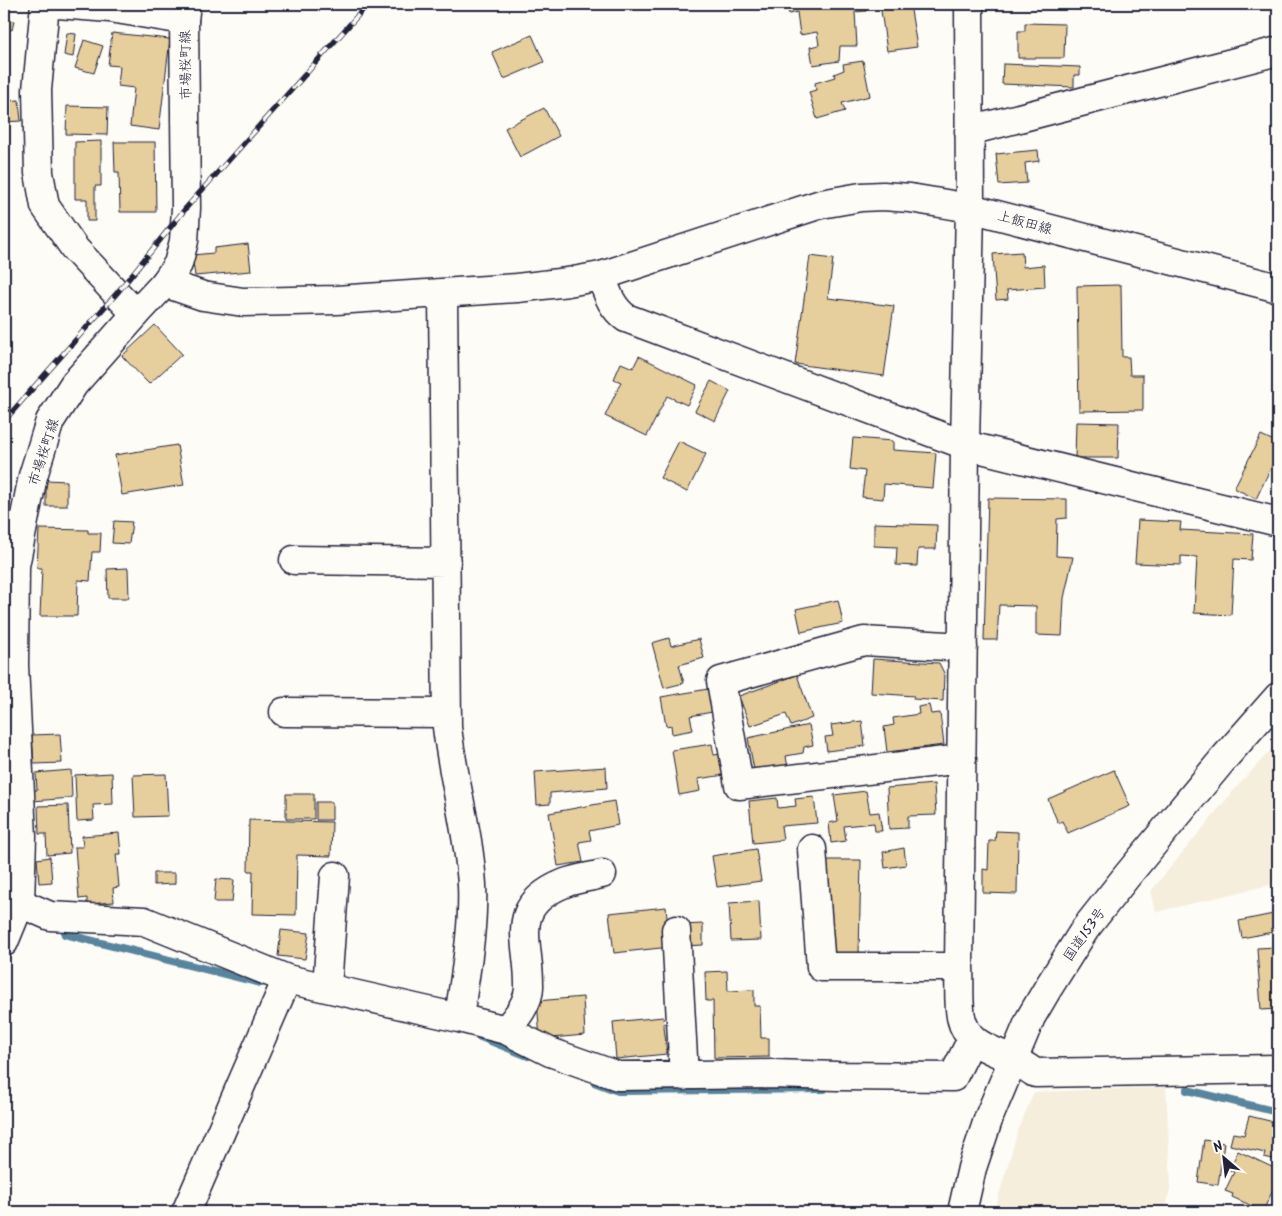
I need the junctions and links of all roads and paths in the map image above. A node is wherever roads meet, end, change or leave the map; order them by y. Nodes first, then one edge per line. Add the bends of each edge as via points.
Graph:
1 (45, 4) edge
2 (58, 4) edge
3 (968, 4) edge
4 (113, 6) edge
5 (185, 12) edge
6 (1278, 51) edge
7 (969, 131) junction
8 (970, 208) junction
9 (600, 276) junction
10 (165, 283) junction
11 (1278, 288) edge
12 (443, 293) junction
13 (136, 314) junction
14 (964, 445) junction
15 (1278, 522) edge
16 (294, 560) dead end
17 (446, 562) junction
18 (963, 647) junction
19 (1278, 697) edge
20 (284, 712) dead end
21 (447, 712) junction
22 (962, 759) junction
23 (812, 849) dead end
24 (602, 874) dead end
25 (335, 876) dead end
26 (20, 903) junction
27 (676, 930) dead end
28 (4, 942) edge
29 (959, 967) junction
30 (287, 979) junction
31 (327, 988) junction
32 (459, 1018) junction
33 (506, 1030) junction
34 (972, 1039) junction
35 (1014, 1059) junction
36 (1278, 1069) edge
37 (684, 1076) junction
38 (186, 1212) edge
39 (962, 1212) edge

1 - 13 main road via 37,90 39,173 45,206 75,249
2 - 4 main road
3 - 7 main road
4 - 5 main road
5 - 10 main road, 市場桜町線 via 184,241 178,264
6 - 7 main road
7 - 8 main road
8 - 9 main road, 上飯田線 via 883,196 834,201
8 - 11 main road, 上飯田線
8 - 14 main road
9 - 12 main road, 上飯田線 via 517,288
9 - 14 main road via 611,303 626,318
10 - 12 main road, 上飯田線 via 203,296 243,302
10 - 13 main road, 市場桜町線
12 - 17 main road
13 - 26 main road, 市場桜町線 via 74,384 50,422 33,476 16,566 14,664 22,837
14 - 15 main road
14 - 18 main road
16 - 17 main road
17 - 21 main road
18 - 22 main road
18 - 22 main road via 864,641 721,681 739,785
19 - 35 main road, 国道153号 via 1224,757 1085,929 1031,1017
20 - 21 main road
21 - 32 main road via 450,751 472,886 471,925
22 - 29 main road
23 - 29 main road via 821,967
24 - 33 main road via 567,882 553,889 528,911 524,930 529,988 519,1015
25 - 31 main road
26 - 28 main road, 市場桜町線
26 - 30 main road via 50,916 144,920
27 - 37 main road
29 - 34 main road via 961,1017
30 - 31 main road
30 - 38 main road
31 - 32 main road
32 - 33 main road
33 - 37 main road via 550,1052 618,1076
34 - 35 main road via 984,1048
34 - 37 main road via 953,1077
35 - 36 main road via 1035,1073
35 - 39 main road, 国道153号 via 986,1126

